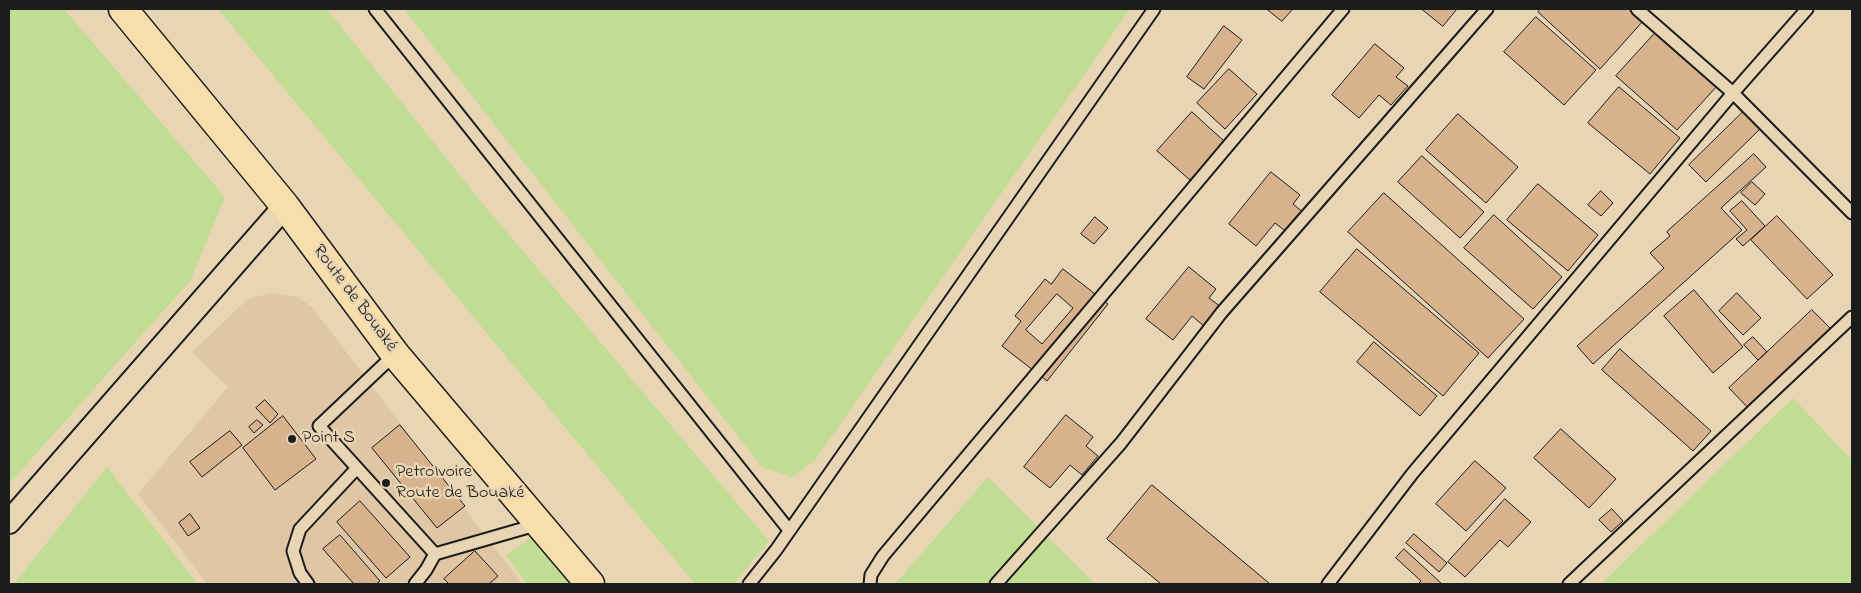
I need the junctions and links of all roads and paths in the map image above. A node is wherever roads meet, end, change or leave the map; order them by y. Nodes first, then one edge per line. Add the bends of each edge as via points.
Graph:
1 (123, 9) edge
2 (375, 9) edge
3 (1154, 9) edge
4 (1343, 9) edge
5 (1487, 9) edge
6 (1637, 9) edge
7 (1807, 9) edge
8 (1733, 93) junction
9 (285, 206) junction
10 (1852, 213) edge
11 (1852, 317) edge
12 (395, 354) junction
13 (357, 468) junction
14 (9, 522) edge
15 (539, 524) junction
16 (790, 530) junction
17 (435, 554) junction
18 (308, 584) edge
19 (415, 584) edge
20 (590, 584) edge
21 (749, 584) edge
22 (870, 584) edge
23 (996, 584) edge
24 (1328, 584) edge
25 (1569, 584) edge

1 - 9 highway, Route de Bouaké
2 - 16 lane
3 - 16 lane
4 - 22 lane via 883,556 870,575
5 - 23 lane via 1222,312 1121,443
6 - 8 lane
7 - 8 lane
8 - 10 lane
8 - 24 lane via 1412,474
9 - 12 highway, Route de Bouaké
9 - 14 street
11 - 25 lane
12 - 13 lane via 319,426
12 - 15 highway, Route de Bouaké
13 - 17 lane
13 - 18 lane via 300,529 293,551 300,573
15 - 17 lane
15 - 20 highway, Route de Bouaké
16 - 21 lane
17 - 19 lane

